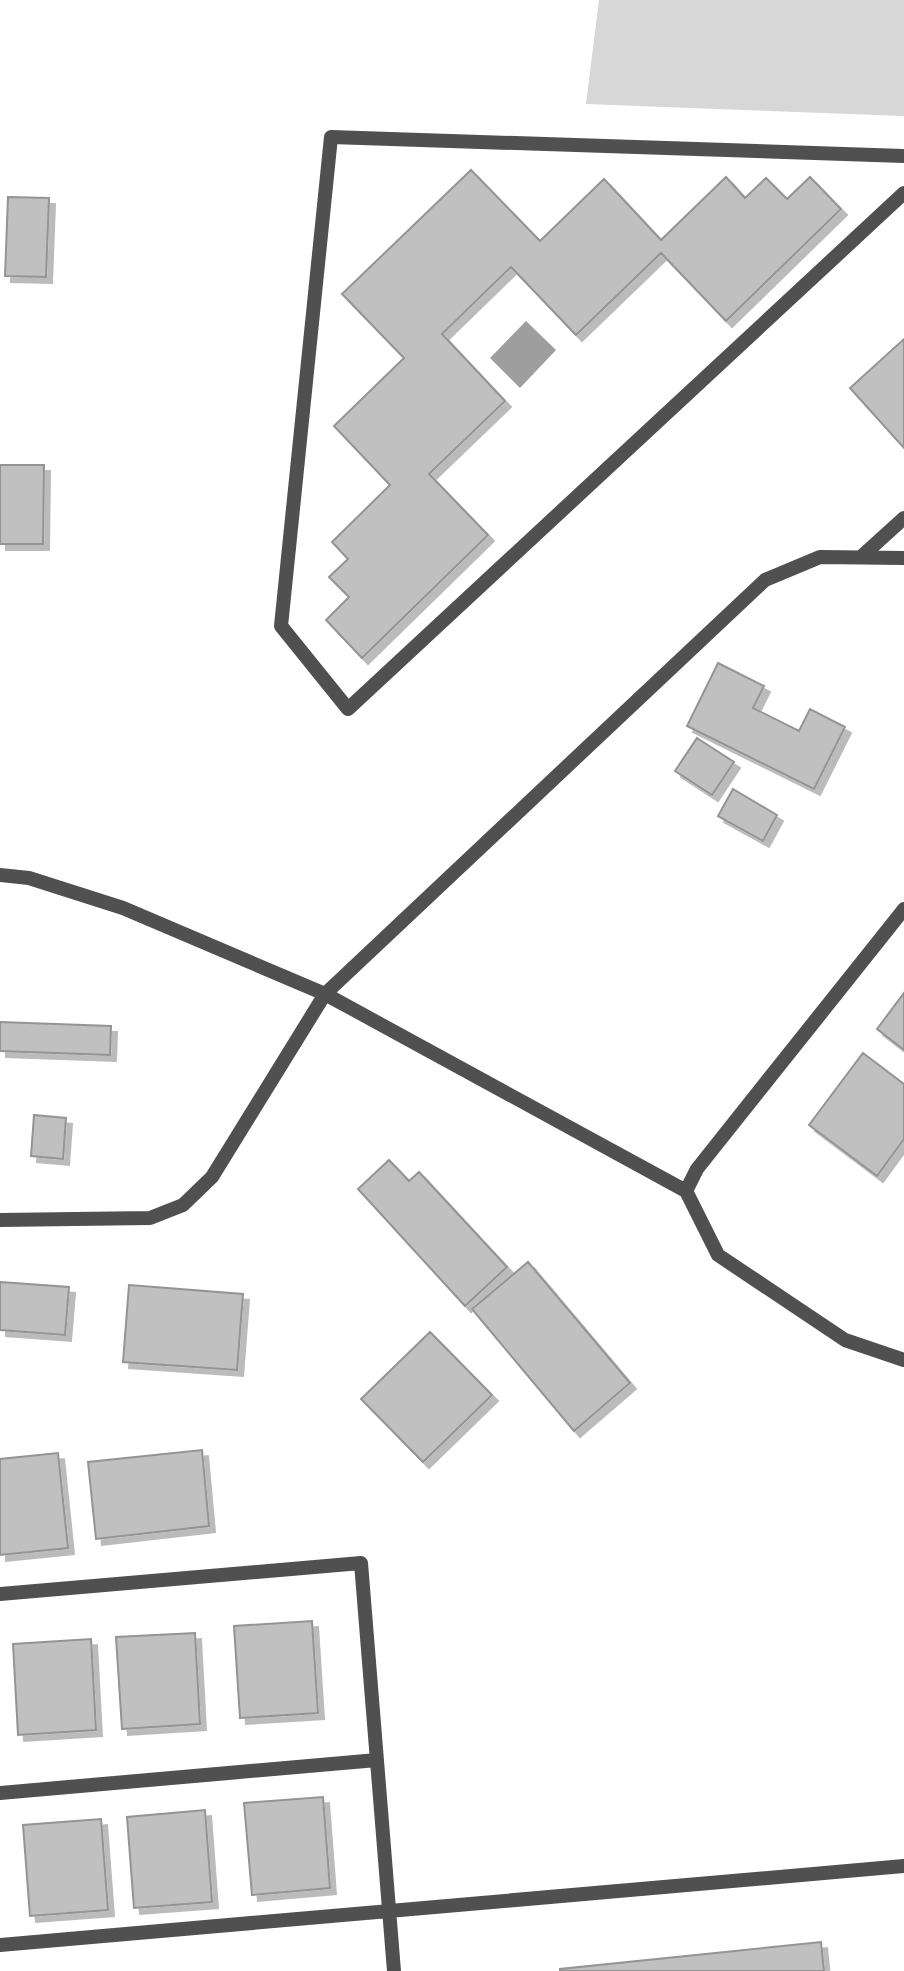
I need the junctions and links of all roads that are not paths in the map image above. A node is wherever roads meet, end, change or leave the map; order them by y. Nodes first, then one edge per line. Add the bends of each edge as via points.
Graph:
1 (904, 156) edge
2 (904, 193) edge
3 (904, 518) edge
4 (861, 557) junction
5 (904, 558) edge
6 (0, 875) edge
7 (904, 909) edge
8 (325, 994) junction
9 (686, 1191) junction
10 (0, 1220) edge
11 (904, 1360) edge
12 (0, 1594) edge
13 (377, 1760) junction
14 (0, 1793) edge
15 (904, 1866) edge
16 (389, 1911) junction
17 (0, 1945) edge
18 (394, 1971) edge

1 - 2 lane via 331,137 281,626 348,709
3 - 4 lane
4 - 5 lane
4 - 8 lane via 820,557 765,580
6 - 8 lane via 29,878 123,908
7 - 9 lane via 697,1169
8 - 9 lane
8 - 10 lane via 212,1177 183,1205 150,1218
9 - 11 lane via 718,1255 845,1340
12 - 13 lane via 361,1563
13 - 14 lane
13 - 16 lane
15 - 16 lane
16 - 17 lane
16 - 18 lane

